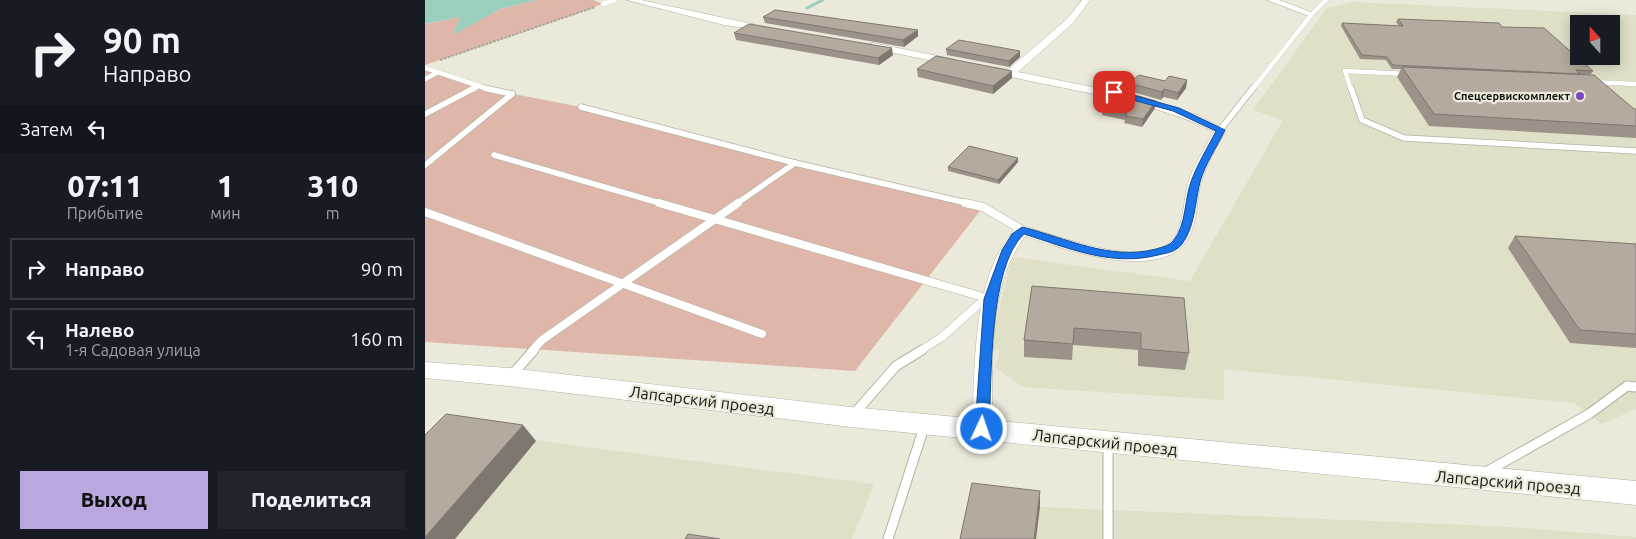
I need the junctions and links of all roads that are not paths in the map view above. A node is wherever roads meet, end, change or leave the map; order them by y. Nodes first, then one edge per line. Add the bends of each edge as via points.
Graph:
1 (615, 0) edge
2 (631, 0) edge
3 (1087, 0) edge
4 (1271, 0) edge
5 (1326, 0) edge
6 (603, 4) road end
7 (1312, 14) junction
8 (781, 30) edge
9 (864, 44) edge
10 (964, 64) edge
11 (425, 68) edge
12 (983, 68) edge
13 (438, 72) junction
14 (1010, 74) junction
15 (1413, 74) edge
16 (425, 79) edge
17 (1588, 82) edge
18 (1636, 84) edge
19 (477, 87) junction
20 (581, 107) dead end
21 (425, 114) edge
22 (1221, 130) junction
23 (1636, 151) edge
24 (493, 155) dead end
25 (795, 163) junction
26 (425, 165) edge
27 (425, 212) edge
28 (715, 220) junction
29 (1022, 230) junction
30 (620, 284) junction
31 (990, 299) junction
32 (762, 334) dead end
33 (425, 370) edge
34 (509, 377) junction
35 (1636, 387) edge
36 (851, 417) junction
37 (925, 424) junction
38 (982, 429) junction
39 (1108, 443) junction
40 (1473, 479) junction
41 (1636, 493) edge
42 (888, 539) edge
43 (1109, 539) edge

1 - 6 lane
2 - 8 street via 724,22
3 - 14 street via 1070,21
4 - 7 street
5 - 7 lane
7 - 22 lane
9 - 10 street
11 - 13 lane
12 - 14 street
13 - 16 lane
13 - 19 lane
14 - 22 street via 1080,85 1152,102
15 - 23 lane via 1345,71 1362,120 1404,138
17 - 18 lane
19 - 21 lane
19 - 26 lane via 512,94
20 - 25 lane
22 - 29 street via 1196,180 1185,229 1178,243 1170,249 1141,256 1121,256 1088,251
24 - 28 lane
25 - 28 lane
25 - 29 lane via 983,207
27 - 30 lane
28 - 30 lane
28 - 31 lane
29 - 31 street via 1007,250
30 - 32 lane
30 - 34 lane via 542,340
31 - 36 lane via 979,304 942,337 896,366
31 - 38 street
33 - 34 street, Лапсарский проезд
34 - 36 street, Лапсарский проезд
35 - 40 lane via 1627,386 1589,414
36 - 37 street, Лапсарский проезд
37 - 38 street, Лапсарский проезд
37 - 42 lane
38 - 39 street, Лапсарский проезд
39 - 40 street, Лапсарский проезд
39 - 43 lane
40 - 41 street, Лапсарский проезд

